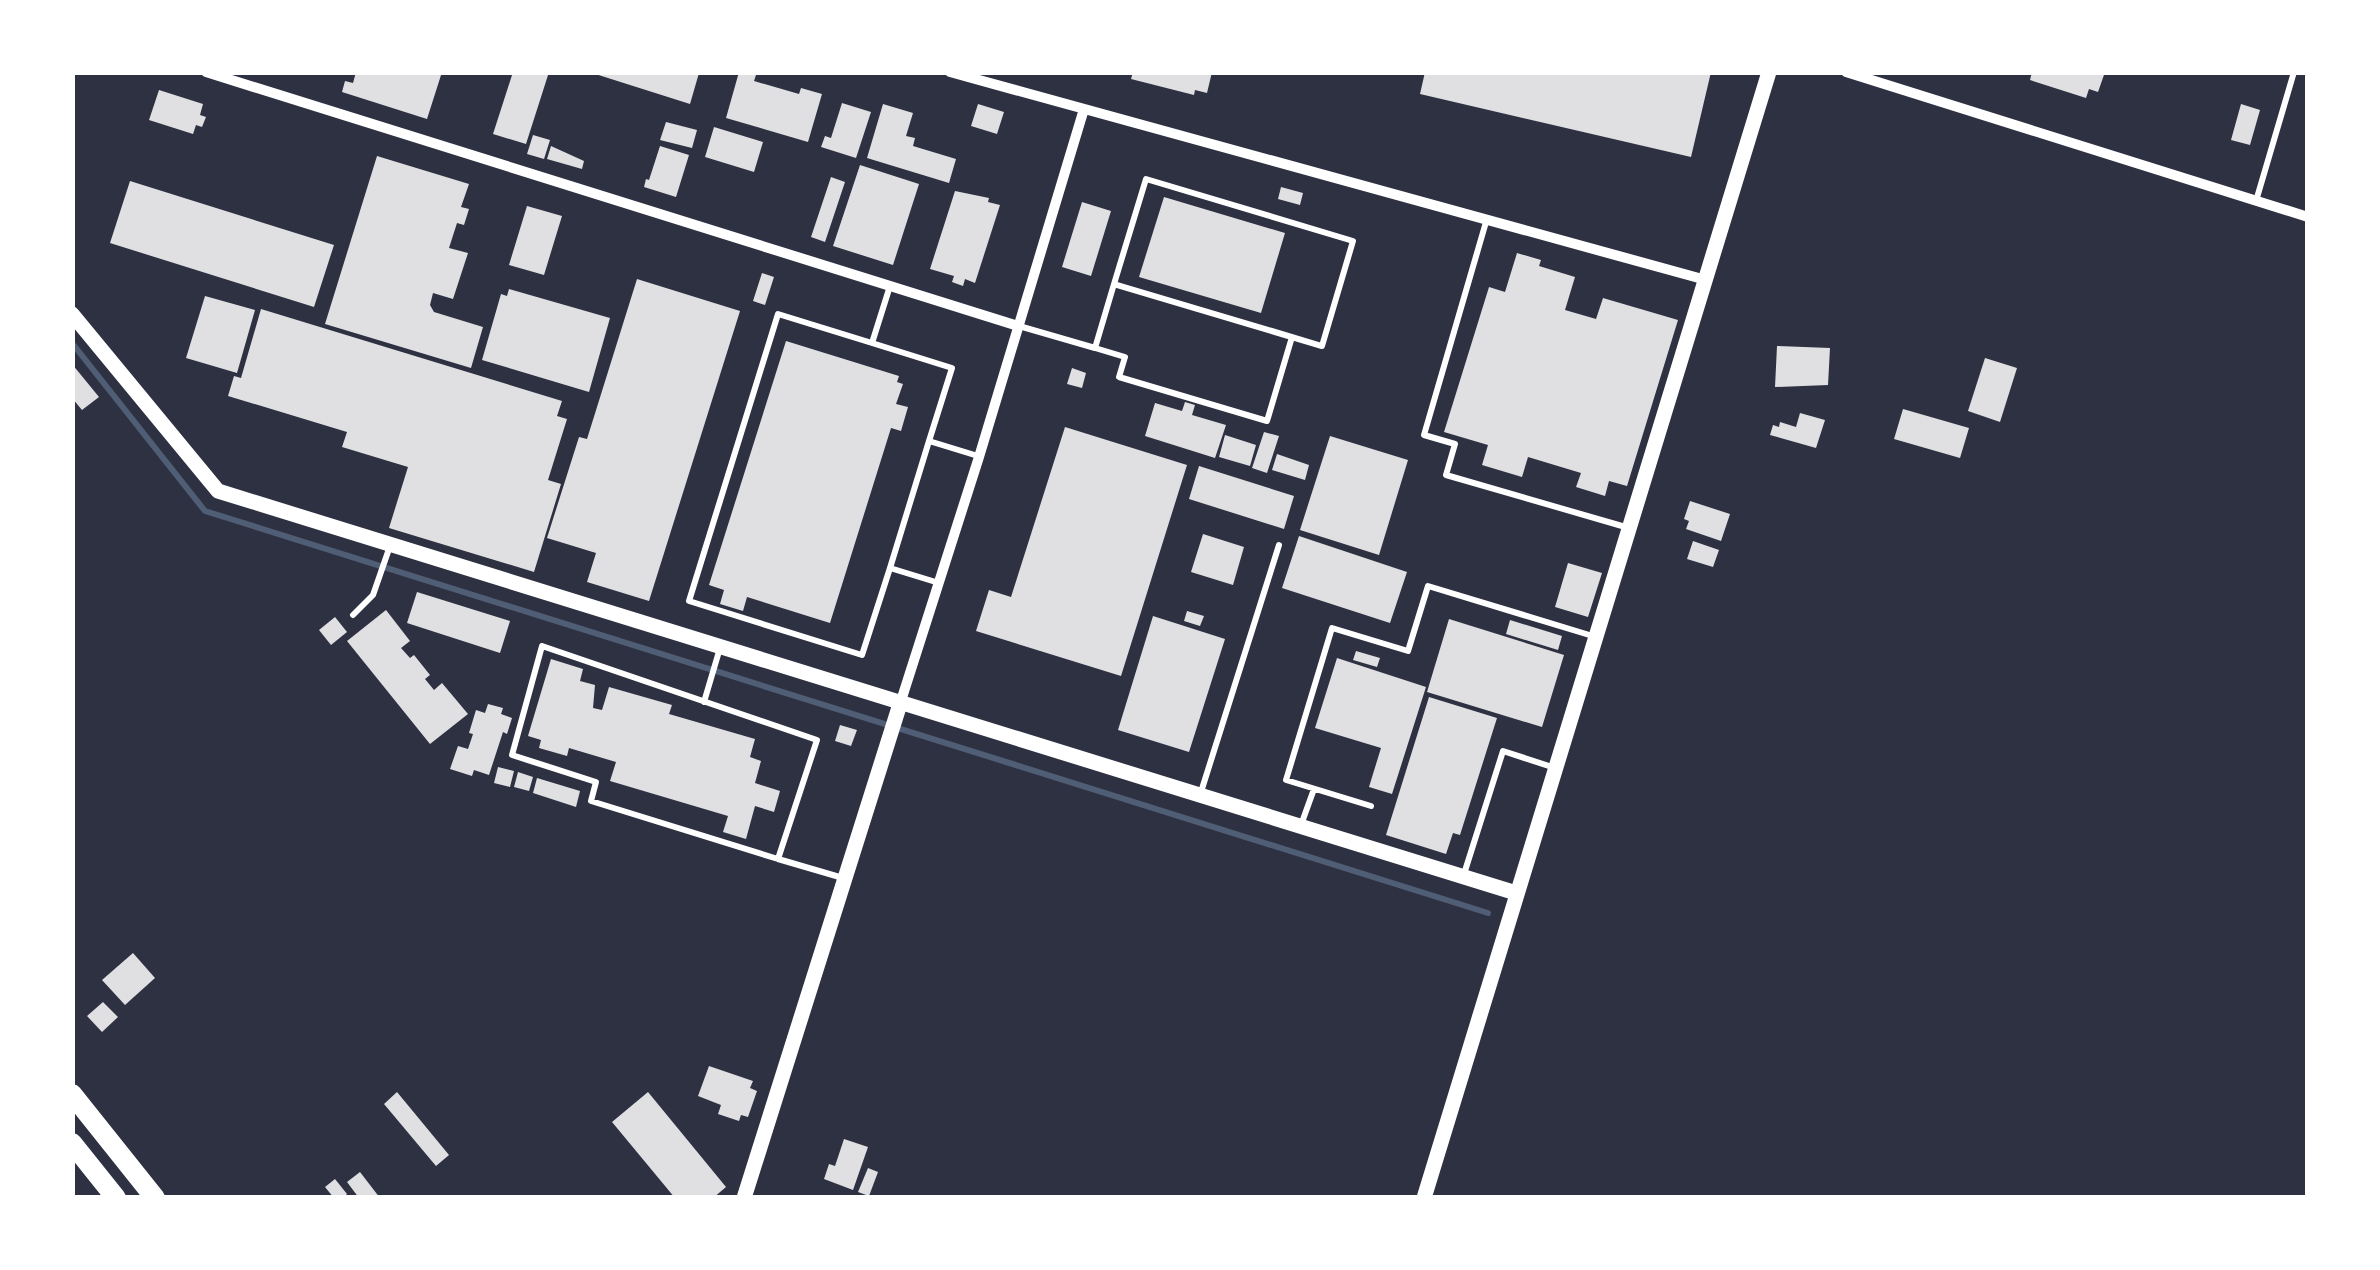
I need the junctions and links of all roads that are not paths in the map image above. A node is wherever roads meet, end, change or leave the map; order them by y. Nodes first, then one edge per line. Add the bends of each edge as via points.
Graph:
1 (206, 72) edge
2 (950, 72) edge
3 (1769, 72) edge
4 (1846, 72) edge
5 (2294, 72) edge
6 (1084, 110) junction
7 (2256, 201) junction
8 (2308, 217) edge
9 (1486, 222) junction
10 (1706, 280) junction
11 (1114, 284) junction
12 (890, 286) junction
13 (72, 314) edge
14 (1018, 326) junction
15 (1292, 337) junction
16 (872, 343) junction
17 (1095, 348) junction
18 (929, 441) junction
19 (979, 456) junction
20 (1630, 529) junction
21 (1278, 545) dead end
22 (388, 551) junction
23 (890, 568) junction
24 (939, 583) junction
25 (353, 615) dead end
26 (1598, 637) junction
27 (718, 654) junction
28 (704, 702) junction
29 (898, 710) junction
30 (1556, 768) junction
31 (1314, 789) junction
32 (1200, 796) junction
33 (1370, 806) dead end
34 (1301, 827) junction
35 (778, 859) junction
36 (1462, 877) junction
37 (845, 879) junction
38 (1516, 893) junction
39 (72, 1094) edge
40 (72, 1143) edge
41 (116, 1198) edge
42 (155, 1198) edge
43 (744, 1198) edge
44 (1424, 1198) edge

1 - 12 street
2 - 6 street
3 - 10 street
4 - 7 street
5 - 7 lane
6 - 9 street
6 - 14 street
7 - 8 street
9 - 10 street
9 - 20 lane via 1424,435 1455,444 1446,475
10 - 20 street
11 - 15 lane
11 - 15 lane via 1146,179 1353,240 1322,346
11 - 17 lane
12 - 14 street
12 - 16 lane
13 - 22 street via 218,491
14 - 17 lane
14 - 19 street
15 - 17 lane via 1267,421 1119,377 1125,358
16 - 18 lane via 952,368
16 - 23 lane via 778,314 689,601 862,655
18 - 19 lane
18 - 23 lane
19 - 24 street
20 - 26 street
21 - 32 lane
22 - 25 lane via 373,595
22 - 27 street
23 - 24 lane
24 - 29 street
26 - 30 street
26 - 31 lane via 1428,586 1408,651 1332,628 1286,780
27 - 28 lane
27 - 29 street
28 - 35 lane via 817,740
28 - 35 lane via 542,646 512,755 596,782 591,801
29 - 32 street
29 - 37 street
30 - 36 lane via 1503,752
30 - 38 street
31 - 33 lane
31 - 34 lane
32 - 34 street
34 - 36 street
35 - 37 lane
36 - 38 street
37 - 43 street
38 - 44 street
39 - 42 highway
40 - 41 highway

